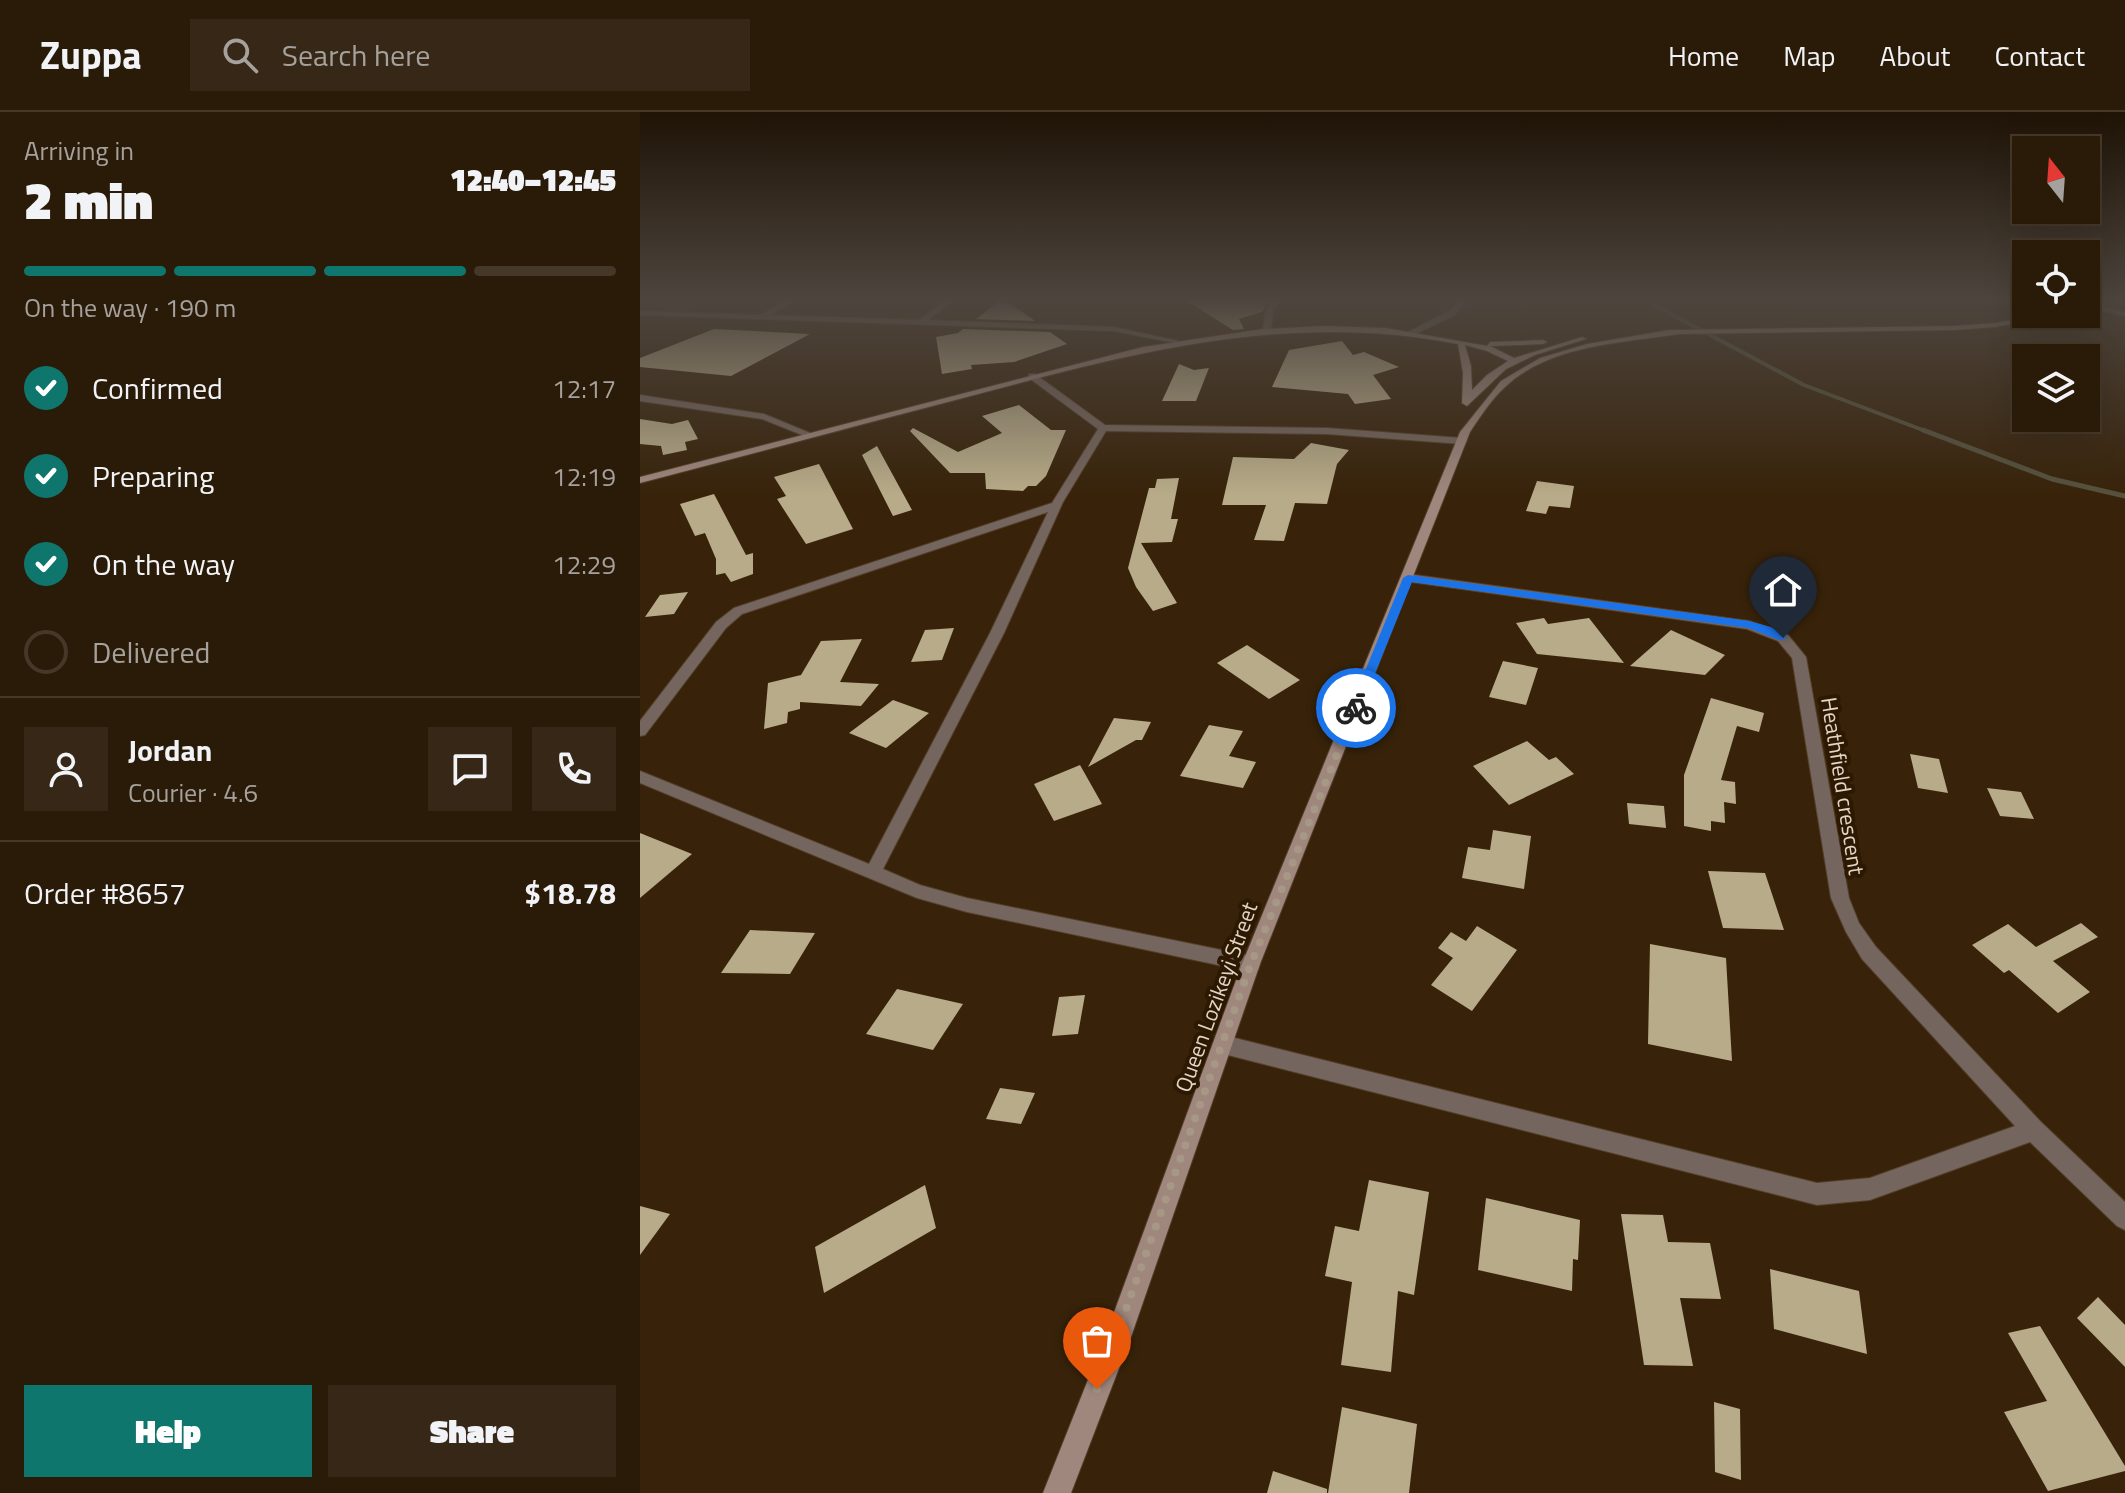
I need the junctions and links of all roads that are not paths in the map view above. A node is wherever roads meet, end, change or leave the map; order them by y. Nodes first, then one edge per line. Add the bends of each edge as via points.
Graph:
1 (1075, 365) edge
2 (1467, 365) edge
3 (1505, 365) edge
4 (1512, 365) edge
5 (1535, 365) edge
6 (1032, 376) junction
7 (1505, 382) junction
8 (640, 398) edge
9 (1467, 403) junction
10 (1103, 428) junction
11 (810, 435) junction
12 (1463, 437) junction
13 (640, 480) edge
14 (1057, 505) junction
15 (1408, 578) junction
16 (640, 731) edge
17 (640, 777) edge
18 (873, 872) junction
19 (1251, 964) junction
20 (1223, 1045) junction
21 (2033, 1130) junction
22 (2125, 1218) edge
23 (1057, 1493) edge

1 - 6 main road
2 - 9 main road
3 - 9 main road, Queen Lozikeyi Street via 1479,384
4 - 7 main road
5 - 7 main road, Queen Lozikeyi Street
6 - 10 street
6 - 11 main road
7 - 12 main road, Queen Lozikeyi Street
8 - 11 street via 764,417
9 - 12 main road, Queen Lozikeyi Street
10 - 12 street
10 - 14 street
11 - 13 main road
12 - 15 main road, Queen Lozikeyi Street
14 - 16 street via 738,611 721,625
14 - 18 street
15 - 19 main road, Queen Lozikeyi Street
15 - 21 street, Heathfield crescent via 1749,625 1783,638 1799,657 1840,898 1852,927 1869,953
17 - 18 street
18 - 19 street via 967,905
19 - 20 main road, Queen Lozikeyi Street
20 - 21 street via 1817,1194 1870,1189
20 - 23 main road, Queen Lozikeyi Street
21 - 22 street, Heathfield crescent

